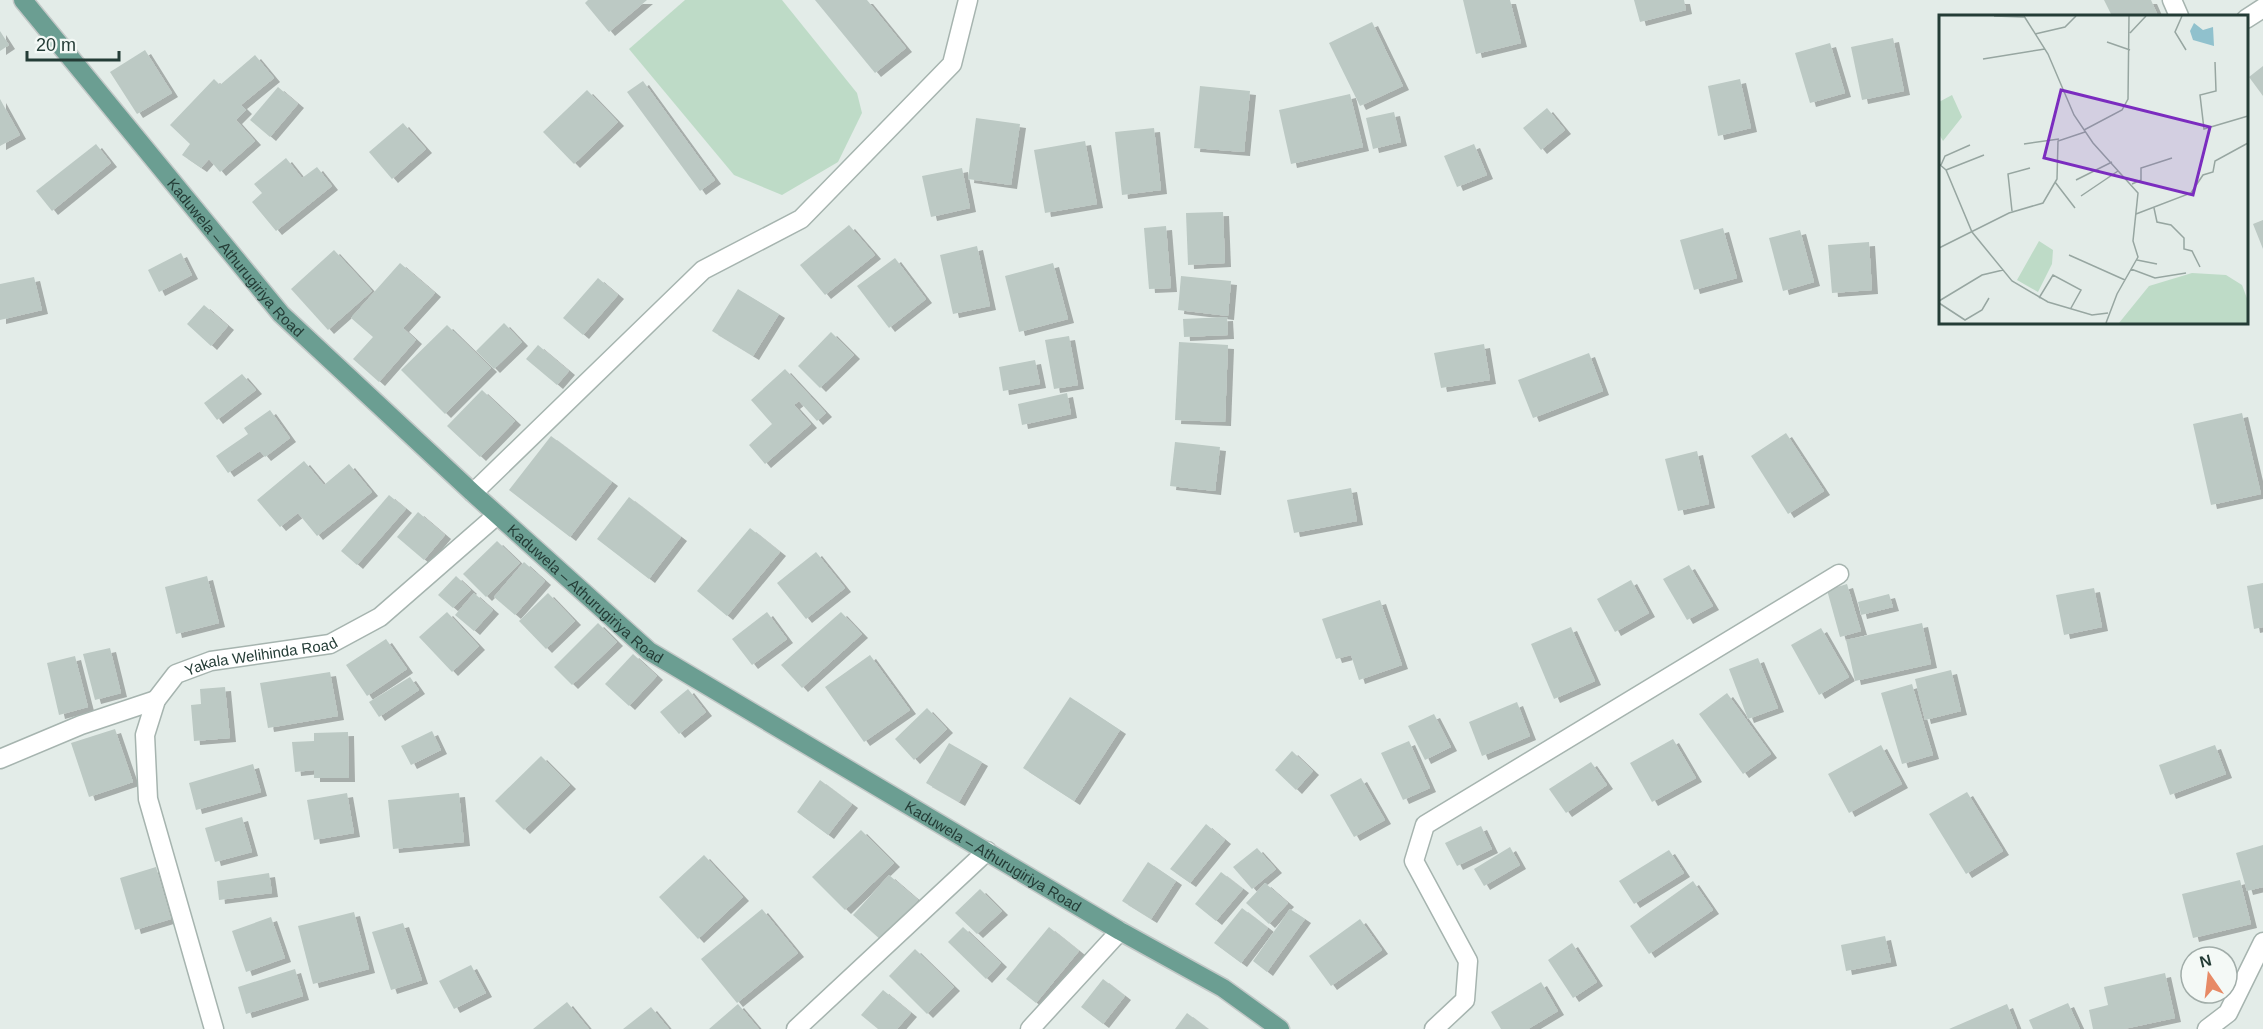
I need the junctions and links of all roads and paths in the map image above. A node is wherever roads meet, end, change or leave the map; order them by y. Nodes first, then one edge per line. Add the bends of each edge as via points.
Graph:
1 (22, 0) edge
2 (968, 0) edge
3 (2172, 0) edge
4 (2263, 8) edge
5 (2179, 15) edge
6 (2248, 18) edge
7 (472, 494) junction
8 (497, 515) junction
9 (1839, 574) dead end
10 (156, 700) junction
11 (0, 759) edge
12 (987, 852) junction
13 (1120, 931) junction
14 (2263, 942) edge
15 (214, 1029) edge
16 (796, 1029) edge
17 (1030, 1029) edge
18 (1280, 1029) edge
19 (1434, 1029) edge
20 (2207, 1029) edge

1 - 7 main road, Kaduwela – Athurugiriya Road via 281,314
2 - 7 street via 952,64 801,219 703,270
3 - 5 street
4 - 6 street
7 - 8 main road, Kaduwela – Athurugiriya Road
8 - 10 street, Yakala Welihinda Road via 380,617 330,644 211,661 176,675
8 - 12 main road, Kaduwela – Athurugiriya Road via 649,651
9 - 19 street via 1425,825 1414,861 1468,961 1465,1000
10 - 11 street via 81,725
10 - 15 street, Yakala Welihinda Road via 145,735 148,799
12 - 13 main road, Kaduwela – Athurugiriya Road
12 - 16 street
13 - 17 street
13 - 18 main road, Kaduwela – Athurugiriya Road via 1223,988
14 - 20 street via 2228,1013

